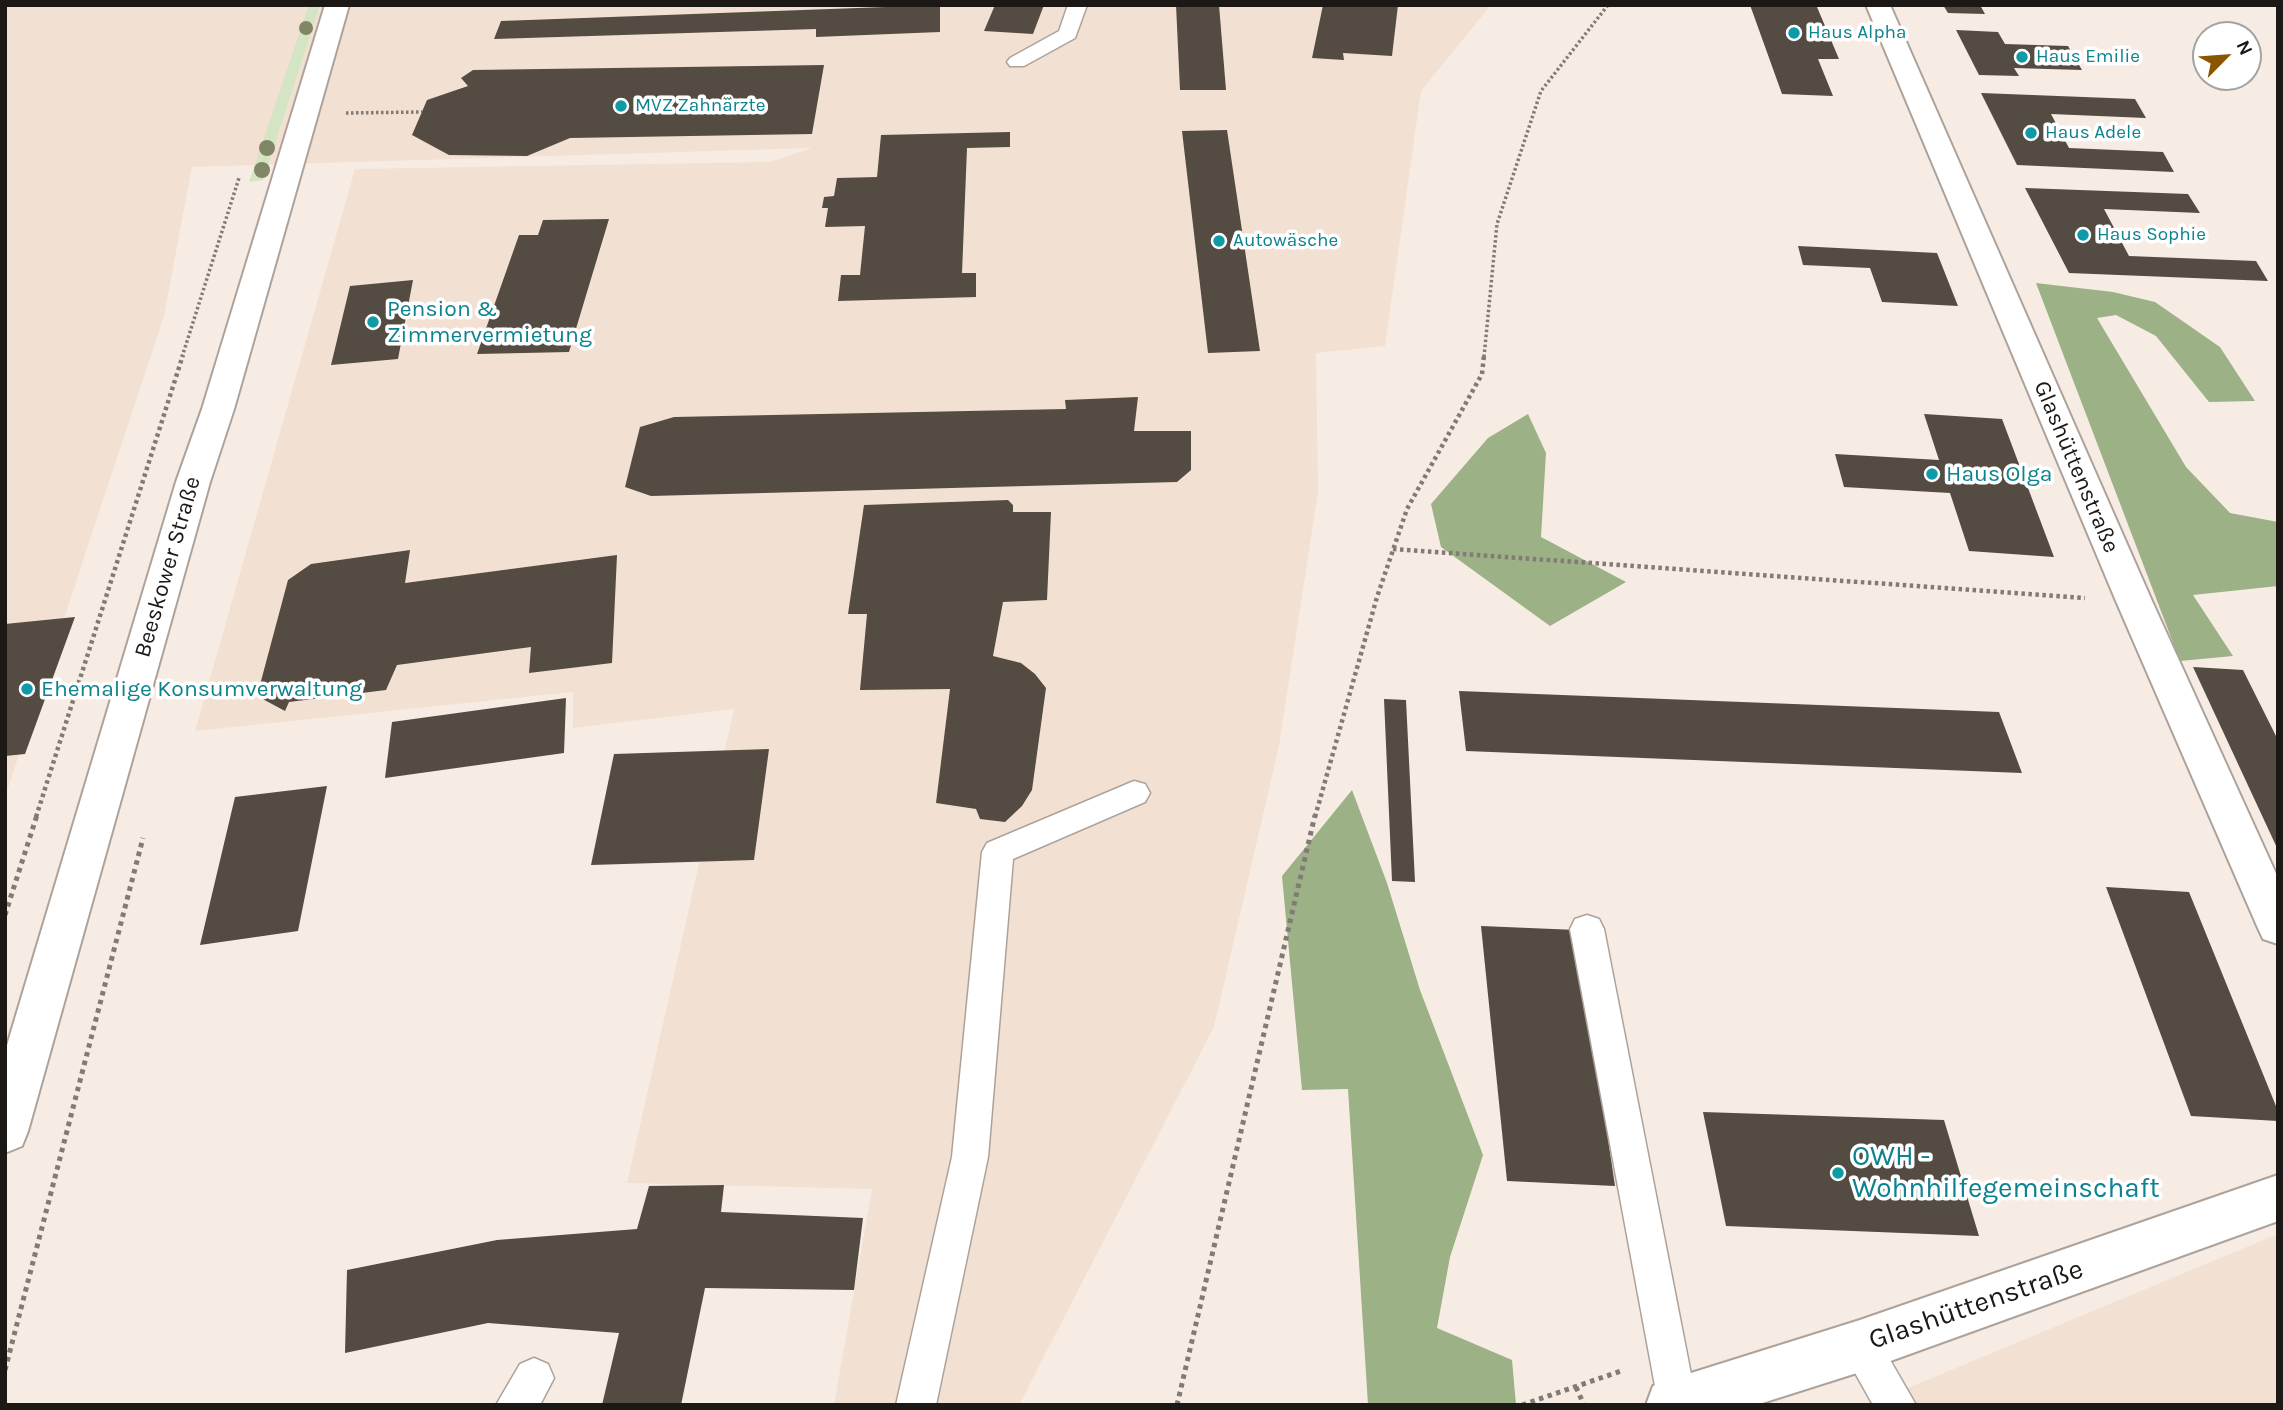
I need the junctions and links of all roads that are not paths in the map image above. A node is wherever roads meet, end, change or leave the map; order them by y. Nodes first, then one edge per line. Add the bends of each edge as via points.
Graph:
1 (337, 5) edge
2 (1078, 5) edge
3 (1878, 5) edge
4 (1017, 61) dead end
5 (1134, 793) dead end
6 (2278, 926) edge
7 (1587, 929) dead end
8 (5, 1131) edge
9 (2278, 1199) edge
10 (1860, 1346) junction
11 (1675, 1404) edge
12 (916, 1405) edge
13 (1896, 1405) edge

1 - 8 street, Beeskower Straße
2 - 4 lane via 1068,34
3 - 6 street, Glashüttenstraße
5 - 12 lane via 998,852 970,1157
7 - 11 lane
9 - 10 street, Glashüttenstraße
10 - 11 street, Glashüttenstraße
10 - 13 lane

